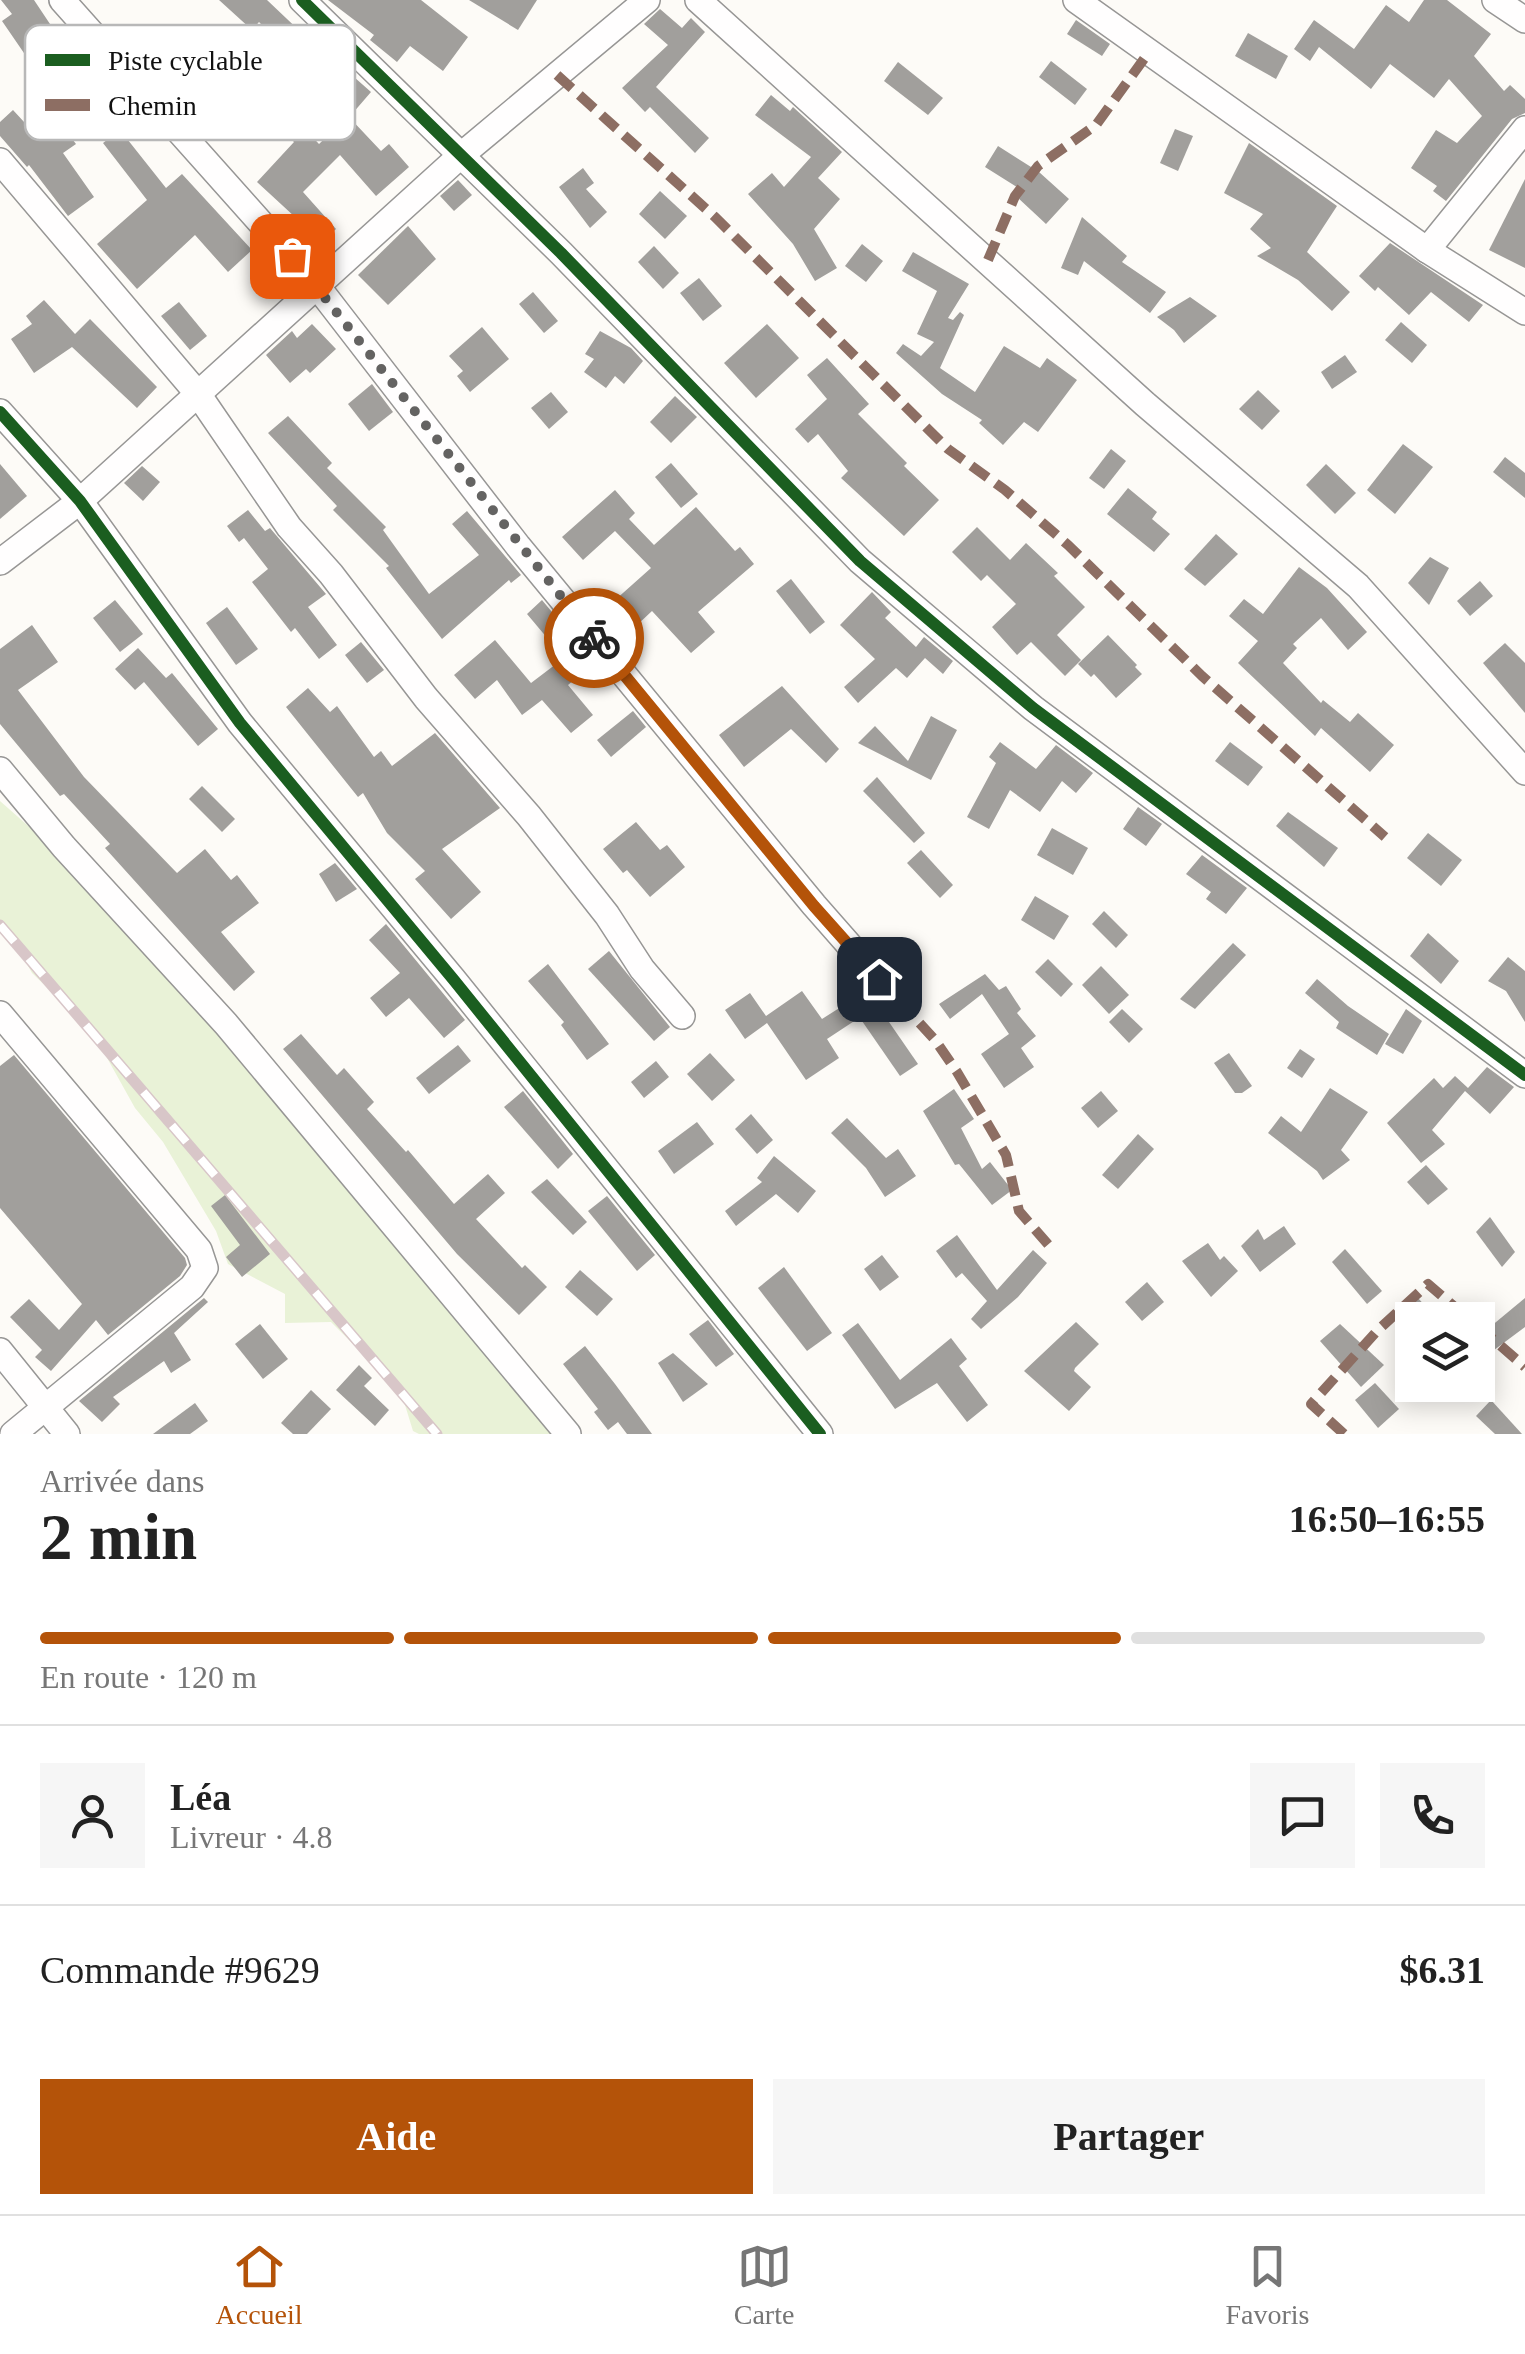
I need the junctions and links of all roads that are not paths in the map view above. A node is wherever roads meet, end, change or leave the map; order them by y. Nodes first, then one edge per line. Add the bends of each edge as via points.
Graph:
1 (62, 0) edge
2 (302, 0) edge
3 (646, 0) edge
4 (698, 0) edge
5 (1076, 0) edge
6 (1495, 0) edge
7 (1525, 20) edge
8 (84, 25) edge
9 (329, 25) edge
10 (355, 48) edge
11 (1525, 129) edge
12 (187, 140) edge
13 (460, 157) junction
14 (0, 161) edge
15 (1427, 250) junction
16 (317, 286) junction
17 (1525, 312) edge
18 (198, 394) junction
19 (0, 412) edge
20 (80, 502) junction
21 (0, 562) edge
22 (0, 770) edge
23 (1525, 772) edge
24 (879, 979) dead end
25 (0, 1014) edge
26 (682, 1016) dead end
27 (1525, 1075) edge
28 (0, 1351) edge
29 (46, 1408) junction
30 (13, 1434) edge
31 (67, 1434) edge
32 (568, 1434) edge
33 (820, 1434) edge

1 - 8 street
2 - 9 street
3 - 13 street
4 - 23 street via 1144,404 1358,586
5 - 15 street
6 - 7 street
10 - 13 street
11 - 15 street
12 - 16 street
13 - 16 street
13 - 27 street via 860,561 1033,708
14 - 18 street
15 - 17 street
16 - 18 street
16 - 24 street via 518,546
18 - 20 street
18 - 26 street via 289,527 529,816
19 - 20 street
20 - 21 street
20 - 33 street via 240,723
22 - 32 street via 226,1024
25 - 29 street via 199,1250 205,1268 192,1288
28 - 29 street
29 - 30 street
29 - 31 street

